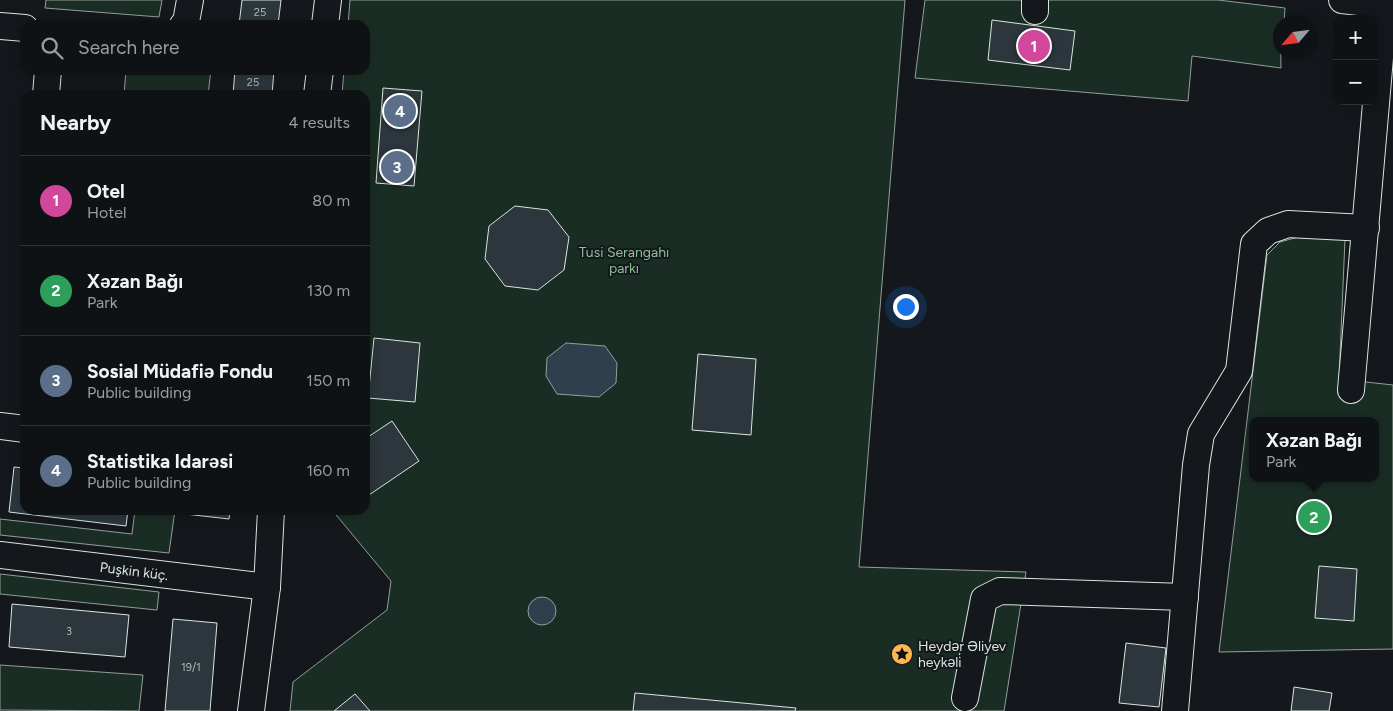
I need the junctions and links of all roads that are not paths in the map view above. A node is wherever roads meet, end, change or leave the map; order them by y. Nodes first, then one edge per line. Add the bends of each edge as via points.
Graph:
1 (190, 0) edge
2 (328, 0) edge
3 (1342, 0) edge
4 (1387, 4) edge
5 (186, 20) edge
6 (326, 20) edge
7 (0, 26) edge
8 (20, 28) edge
9 (48, 75) edge
10 (319, 75) edge
11 (46, 90) edge
12 (318, 90) edge
13 (1366, 228) junction
14 (1351, 390) dead end
15 (0, 426) edge
16 (20, 428) edge
17 (272, 515) edge
18 (0, 555) edge
19 (267, 587) junction
20 (1185, 597) junction
21 (965, 698) dead end
22 (251, 711) edge
23 (1175, 711) edge

1 - 5 street
2 - 6 street
3 - 4 street
4 - 13 street
7 - 8 street
9 - 11 street
10 - 12 street
13 - 14 street
13 - 20 street via 1288,224 1268,230 1254,244 1238,371 1201,434
15 - 16 street
17 - 19 street
18 - 19 street, Puşkin küç.
19 - 22 street
20 - 21 street via 1000,591 984,599
20 - 23 street

